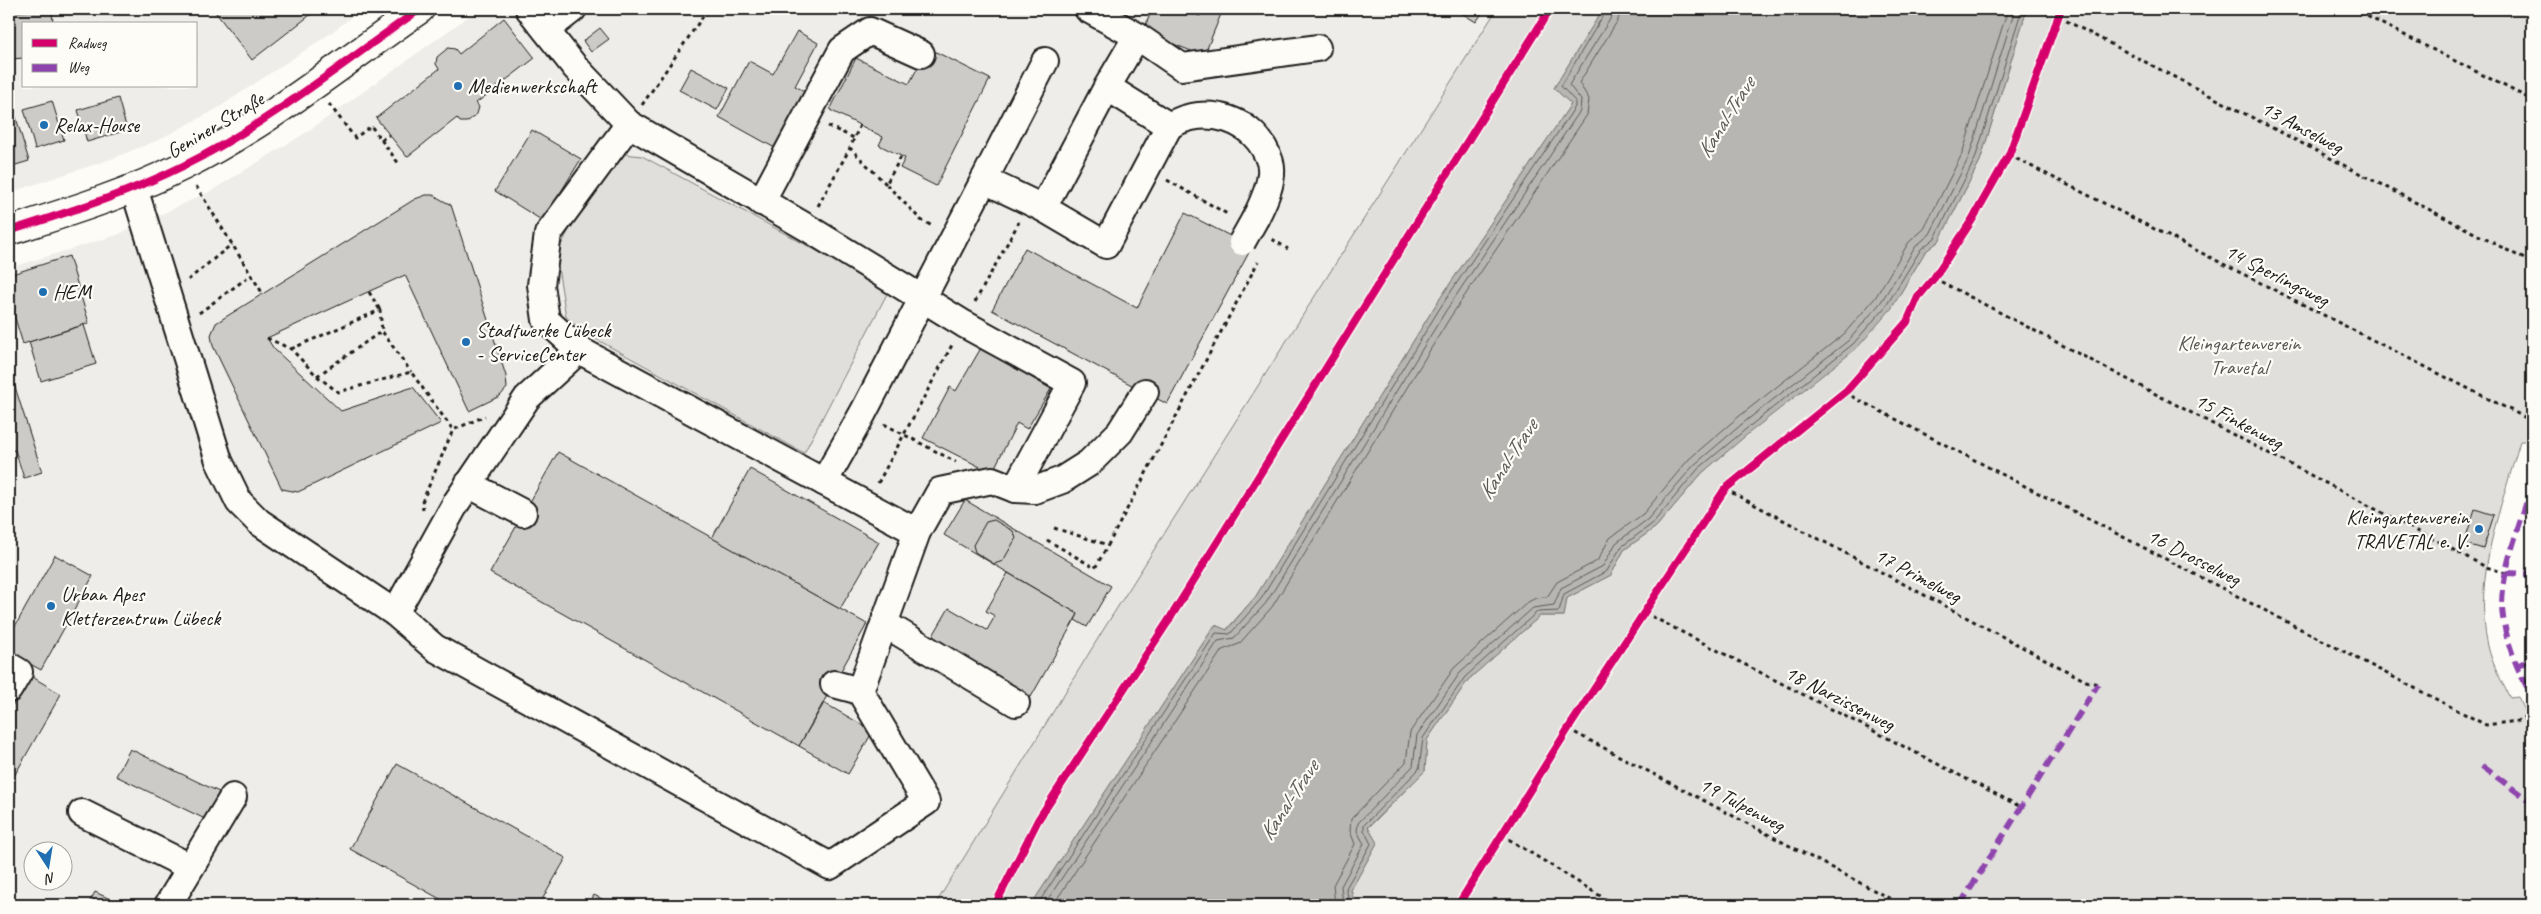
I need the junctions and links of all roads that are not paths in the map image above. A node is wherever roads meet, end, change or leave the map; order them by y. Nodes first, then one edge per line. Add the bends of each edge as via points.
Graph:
1 (420, 9) edge
2 (529, 9) edge
3 (573, 9) edge
4 (1088, 9) edge
5 (546, 30) junction
6 (1138, 36) junction
7 (1317, 48) dead end
8 (921, 54) dead end
9 (1045, 60) dead end
10 (1107, 87) junction
11 (629, 124) junction
12 (1170, 126) junction
13 (984, 180) junction
14 (134, 188) junction
15 (761, 202) junction
16 (1037, 205) junction
17 (9, 231) edge
18 (1256, 235) road end
19 (924, 298) junction
20 (579, 350) junction
21 (1146, 392) dead end
22 (824, 482) junction
23 (468, 484) junction
24 (1003, 484) junction
25 (524, 513) dead end
26 (917, 532) junction
27 (395, 613) junction
28 (885, 624) junction
29 (9, 666) edge
30 (834, 684) dead end
31 (9, 689) edge
32 (860, 691) junction
33 (1016, 703) dead end
34 (232, 797) dead end
35 (82, 813) dead end
36 (190, 867) junction
37 (168, 905) edge

1 - 14 main road, Geniner Straße via 253,125 184,166
2 - 5 lane
3 - 5 lane
4 - 6 lane
5 - 11 lane via 575,67
6 - 7 lane via 1182,67
6 - 10 lane
8 - 15 lane via 870,31 842,50
9 - 13 lane
10 - 12 lane
10 - 16 lane
11 - 15 lane
11 - 20 lane via 548,234 541,285 546,320
12 - 16 lane via 1106,245
12 - 18 lane via 1184,117 1221,116 1256,135 1270,163 1267,195
13 - 16 lane
13 - 19 lane
14 - 17 main road, Geniner Straße
14 - 27 lane via 219,461 239,502 259,522
15 - 19 lane
19 - 22 lane
19 - 24 lane via 964,324 1072,383
20 - 22 lane
20 - 23 lane via 527,398
21 - 24 lane via 1120,432 1089,462 1062,480 1035,490
22 - 26 lane
23 - 25 lane
23 - 27 lane
24 - 26 lane via 940,492
26 - 28 lane
27 - 32 lane via 435,648 830,866 926,802
28 - 32 lane
28 - 33 lane
29 - 31 lane via 19,672
30 - 32 lane
34 - 36 lane
35 - 36 lane
36 - 37 lane

